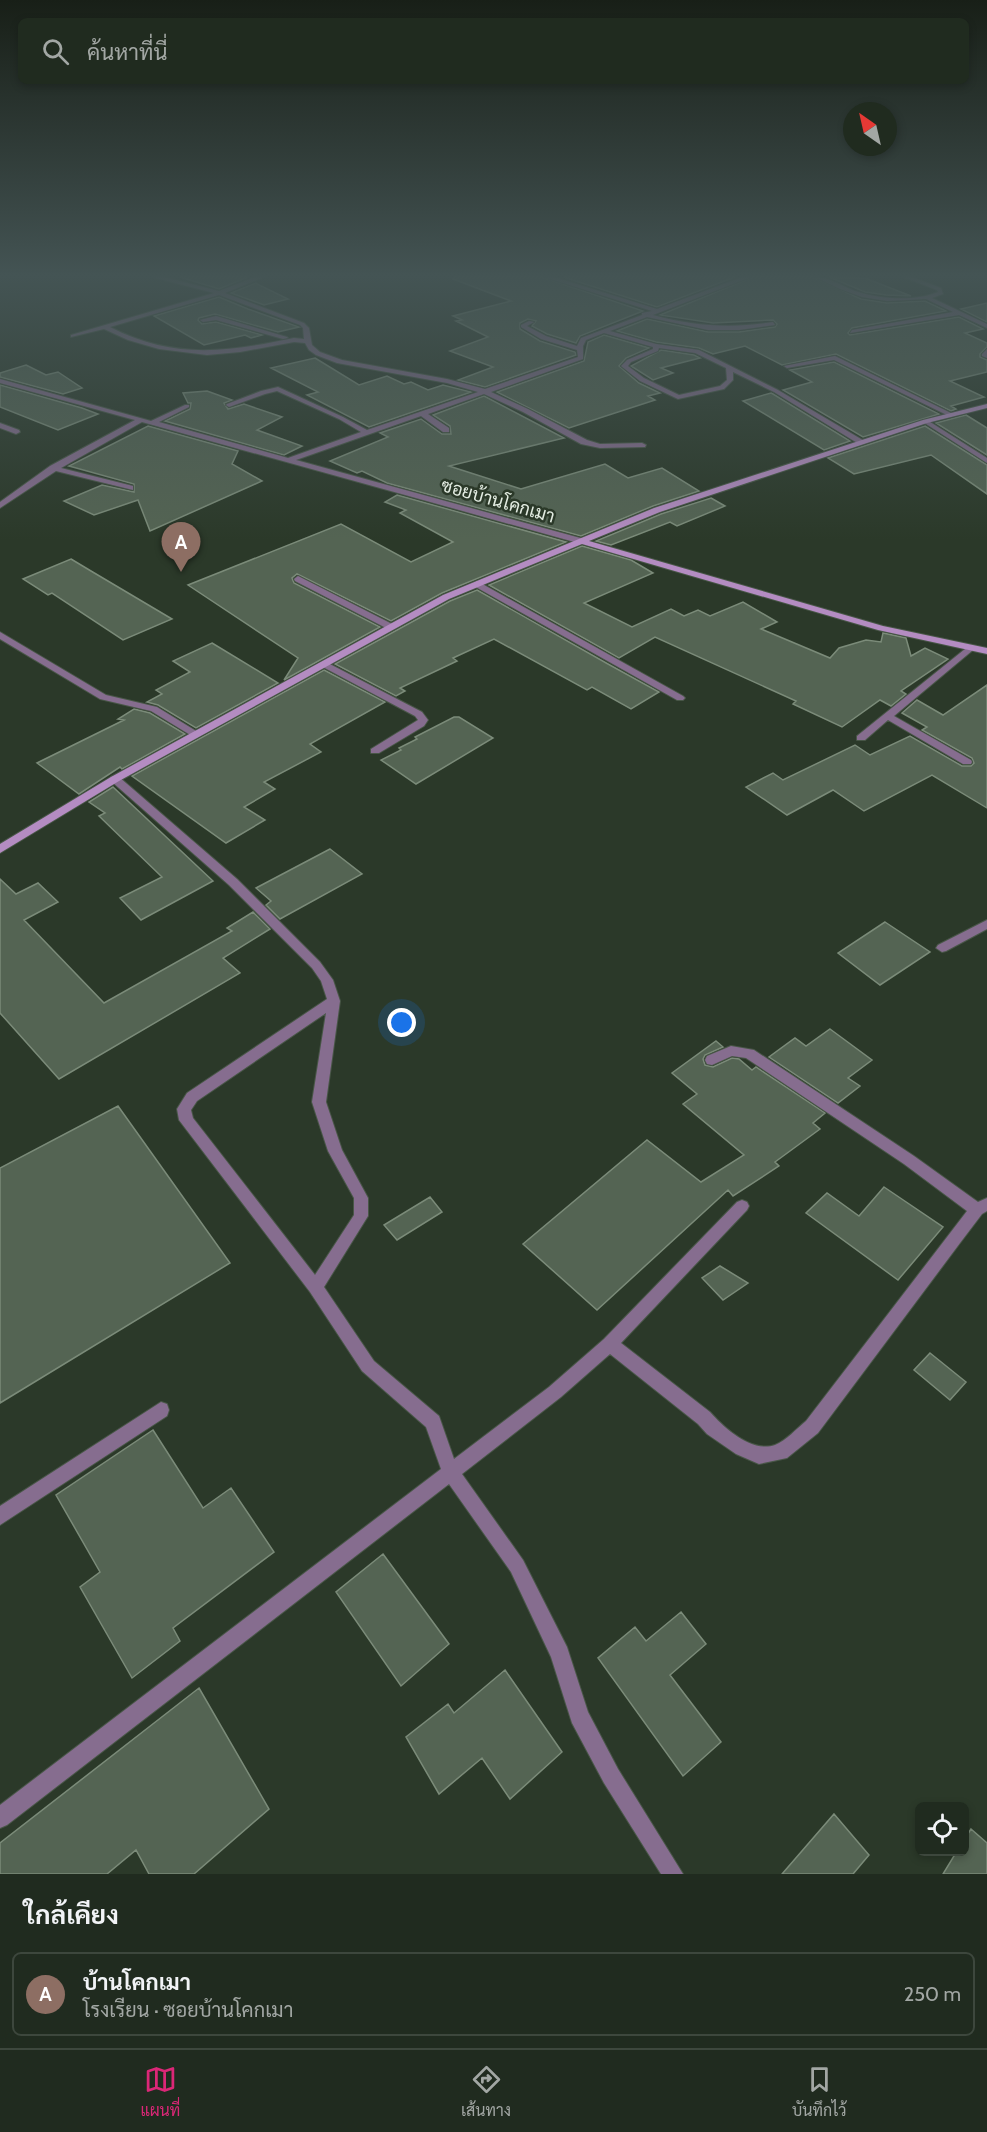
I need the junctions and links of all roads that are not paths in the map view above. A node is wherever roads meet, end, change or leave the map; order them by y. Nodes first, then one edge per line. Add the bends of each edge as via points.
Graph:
1 (359, 364) edge
2 (563, 364) edge
3 (626, 364) edge
4 (724, 364) edge
5 (796, 364) edge
6 (848, 364) edge
7 (787, 366) dead end
8 (729, 367) junction
9 (1, 382) edge
10 (488, 392) junction
11 (187, 405) dead end
12 (229, 405) dead end
13 (987, 406) edge
14 (423, 414) junction
15 (951, 415) junction
16 (141, 420) junction
17 (925, 421) junction
18 (152, 423) junction
19 (0, 425) edge
20 (446, 430) dead end
21 (16, 432) dead end
22 (367, 433) junction
23 (862, 442) junction
24 (642, 445) dead end
25 (289, 460) junction
26 (987, 461) edge
27 (53, 468) junction
28 (130, 488) dead end
29 (0, 506) edge
30 (581, 541) junction
31 (298, 579) dead end
32 (477, 584) junction
33 (391, 627) junction
34 (0, 635) edge
35 (970, 648) junction
36 (987, 651) edge
37 (324, 664) junction
38 (680, 698) dead end
39 (888, 716) junction
40 (196, 734) junction
41 (861, 738) dead end
42 (375, 751) dead end
43 (967, 762) dead end
44 (115, 779) junction
45 (0, 849) edge
46 (987, 924) edge
47 (942, 948) dead end
48 (334, 1001) junction
49 (712, 1060) dead end
50 (741, 1206) dead end
51 (982, 1207) edge
52 (315, 1287) junction
53 (610, 1344) junction
54 (161, 1410) dead end
55 (452, 1473) junction
56 (0, 1516) edge
57 (0, 1818) edge
58 (673, 1874) edge

1 - 10 street
2 - 10 street
3 - 8 street via 629,373 678,398 722,388 730,380
4 - 8 street
5 - 7 street
6 - 15 street
8 - 23 street
9 - 16 street, ซอยบ้านโคกเมา
10 - 14 street
10 - 24 street via 584,442 600,446
11 - 18 street
12 - 22 street via 278,389
13 - 15 street
14 - 20 street
14 - 22 street
15 - 17 street
16 - 18 street, ซอยบ้านโคกเมา
16 - 27 street
17 - 23 street
17 - 26 street
18 - 25 street, ซอยบ้านโคกเมา
19 - 21 street
22 - 25 street
23 - 30 street via 657,510
25 - 30 street, ซอยบ้านโคกเมา
27 - 28 street
27 - 29 street
30 - 32 street
30 - 35 street, ซอยบ้านโคกเมา via 881,628
31 - 33 street
32 - 33 street
32 - 38 street
33 - 37 street
34 - 40 street via 103,697 154,709
35 - 36 street, ซอยบ้านโคกเมา
35 - 39 street
37 - 40 street
37 - 42 street via 419,714 423,720
39 - 41 street
39 - 43 street
40 - 44 street
44 - 45 street
44 - 48 street via 233,882 300,948 327,980
46 - 47 street
48 - 52 street via 319,1102 335,1152 361,1198 361,1216
48 - 52 street via 192,1096 184,1109 186,1120
49 - 51 street via 731,1051 749,1054
50 - 53 street
51 - 53 street via 812,1427 781,1452 759,1456 742,1448
52 - 55 street via 368,1366 433,1422
53 - 55 street
54 - 56 street
55 - 57 street
55 - 58 street via 517,1566 560,1654 579,1716 611,1776

